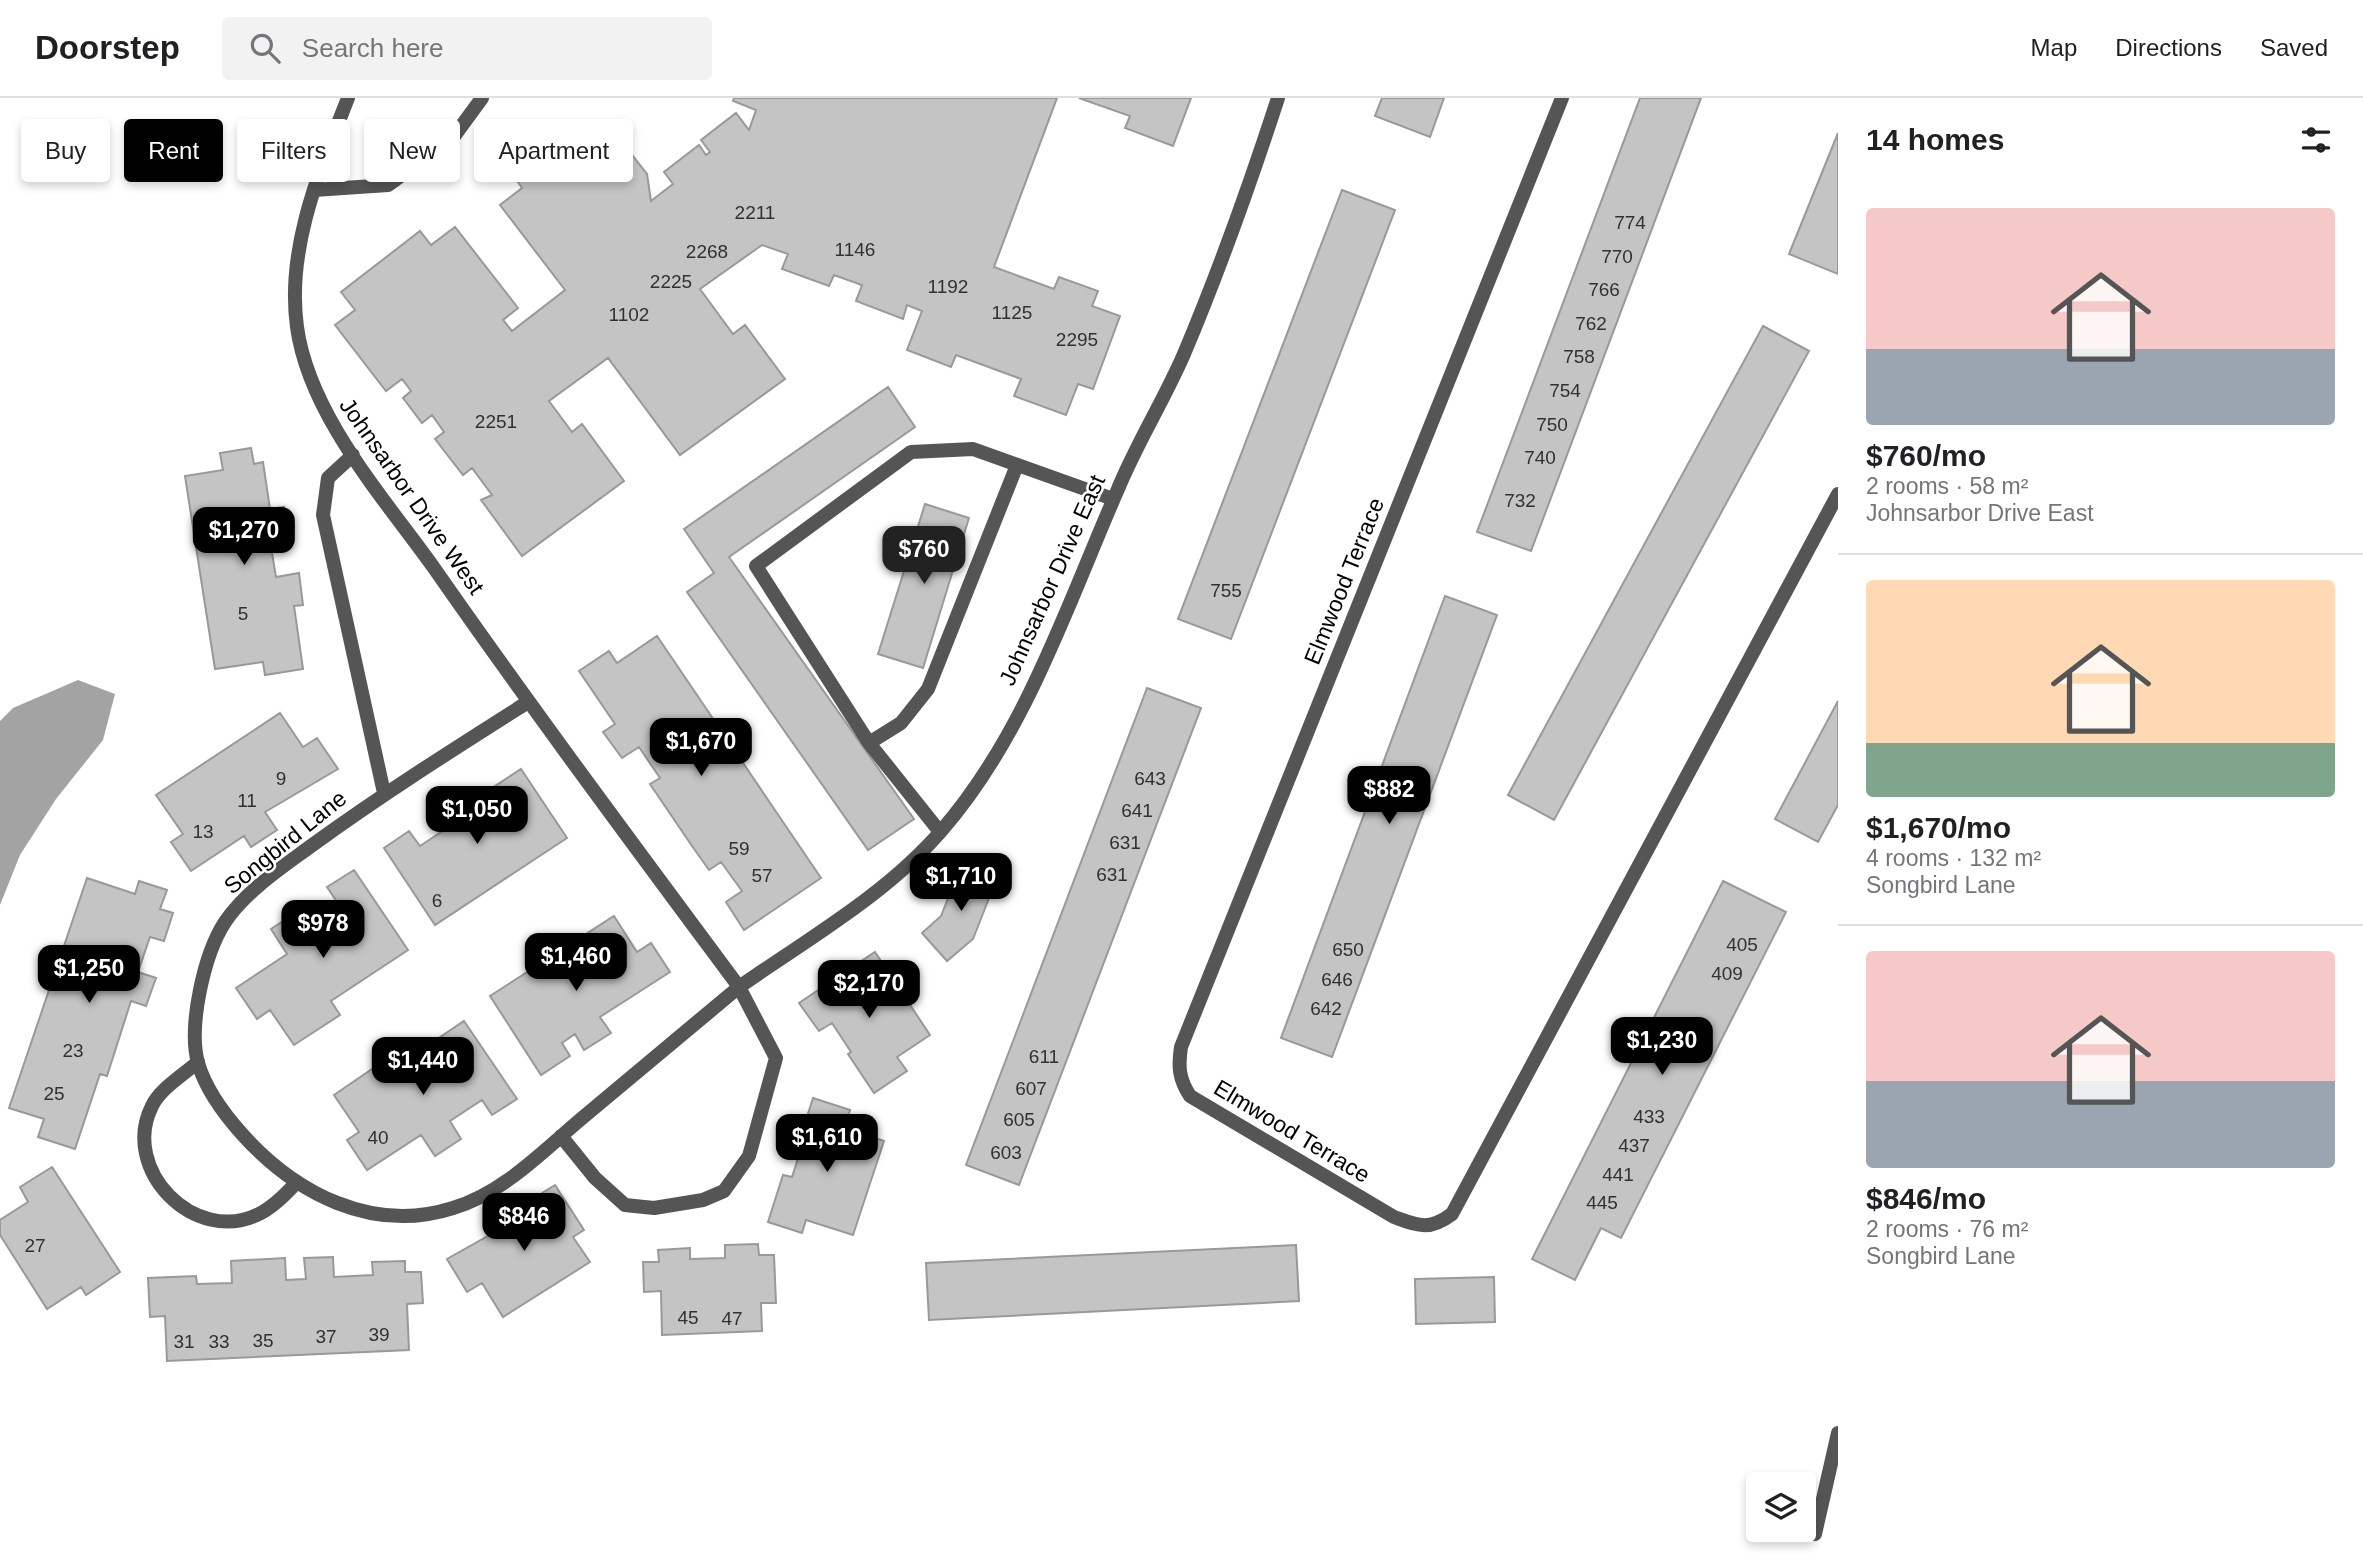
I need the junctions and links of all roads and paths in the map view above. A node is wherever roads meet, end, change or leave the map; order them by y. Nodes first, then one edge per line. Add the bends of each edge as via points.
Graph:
1 (348, 98) edge
2 (482, 98) edge
3 (1278, 98) edge
4 (1562, 98) edge
5 (314, 190) junction
6 (354, 455) junction
7 (1017, 465) junction
8 (1838, 494) edge
9 (1113, 499) junction
10 (528, 702) junction
11 (869, 743) junction
12 (384, 793) junction
13 (940, 832) junction
14 (740, 987) junction
15 (198, 1062) junction
16 (561, 1136) junction
17 (295, 1184) junction
18 (1838, 1433) edge
19 (1816, 1530) edge

1 - 5 street, Johnsarbor Drive West
2 - 5 street via 452,139 388,185
3 - 9 street, Johnsarbor Drive East via 1183,355
4 - 8 street, Elmwood Terrace via 1181,1046 1180,1074 1190,1096 1394,1217 1437,1225 1452,1214
5 - 6 street, Johnsarbor Drive West via 293,274 297,329 318,400
6 - 10 street, Johnsarbor Drive West
6 - 12 street via 328,478 323,516
7 - 9 street
7 - 11 street via 928,689 901,723
7 - 11 street via 972,449 911,452 756,566
9 - 13 street, Johnsarbor Drive East via 1058,631 995,761
10 - 12 street, Songbird Lane
10 - 14 street
11 - 13 street
12 - 15 street, Songbird Lane via 273,874 224,923 204,972 195,1027
13 - 14 street, Johnsarbor Drive East via 859,904
14 - 16 street, Songbird Lane
14 - 16 street via 775,1058 749,1156 724,1191 680,1205 625,1205 595,1178
15 - 17 street, Songbird Lane via 226,1117
15 - 17 street via 153,1103 145,1123 145,1161 159,1185 191,1212 233,1221 258,1215
16 - 17 street, Songbird Lane via 504,1183 451,1209 404,1215 351,1209
18 - 19 street

